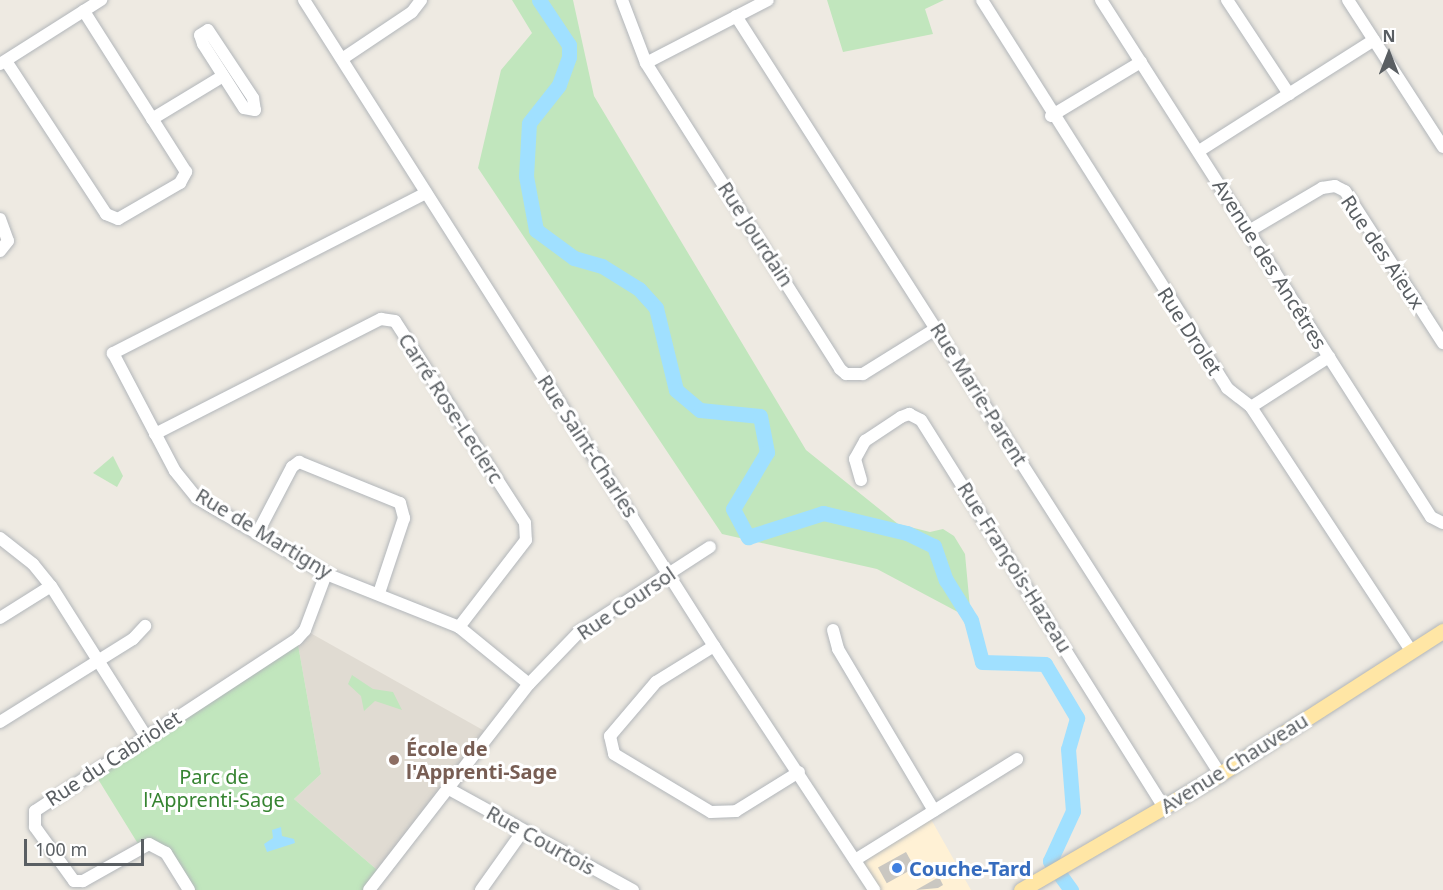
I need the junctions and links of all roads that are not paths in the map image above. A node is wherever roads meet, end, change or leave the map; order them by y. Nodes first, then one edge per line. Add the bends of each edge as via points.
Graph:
1 (101, 0) edge
2 (304, 0) edge
3 (421, 0) edge
4 (622, 0) edge
5 (768, 0) edge
6 (982, 0) edge
7 (1101, 0) edge
8 (1227, 0) edge
9 (1347, 0) edge
10 (84, 11) junction
11 (736, 16) junction
12 (1374, 40) junction
13 (342, 59) junction
14 (3, 62) edge
15 (1141, 62) junction
16 (646, 63) junction
17 (223, 76) junction
18 (1288, 94) junction
19 (1051, 116) junction
20 (153, 119) junction
21 (1443, 147) edge
22 (1199, 151) junction
23 (426, 193) junction
24 (0, 219) edge
25 (1249, 231) junction
26 (0, 251) edge
27 (937, 328) junction
28 (1443, 343) edge
29 (1329, 357) junction
30 (1251, 407) junction
31 (154, 434) junction
32 (861, 480) dead end
33 (1443, 524) edge
34 (257, 534) junction
35 (0, 538) edge
36 (710, 547) dead end
37 (326, 574) junction
38 (669, 574) junction
39 (51, 586) junction
40 (379, 593) junction
41 (0, 618) edge
42 (145, 626) dead end
43 (459, 627) junction
44 (833, 630) dead end
45 (1443, 631) edge
46 (714, 646) junction
47 (1411, 651) junction
48 (99, 659) junction
49 (529, 684) junction
50 (0, 722) edge
51 (146, 736) junction
52 (1017, 759) dead end
53 (799, 772) junction
54 (1220, 774) junction
55 (449, 789) junction
56 (1164, 808) junction
57 (934, 811) junction
58 (523, 831) junction
59 (855, 860) junction
60 (611, 878) junction
61 (189, 890) edge
62 (369, 890) edge
63 (481, 890) edge
64 (604, 890) edge
65 (633, 890) edge
66 (874, 890) edge
67 (1021, 890) edge

1 - 10 street
2 - 13 street, Rue Saint-Charles
3 - 13 street via 412,12
4 - 16 street, Rue Jourdain
5 - 11 street
6 - 19 street, Rue Drolet
7 - 15 street, Avenue des Ancêtres
8 - 18 street
9 - 12 street
10 - 14 street
10 - 20 street
11 - 16 street
11 - 27 street, Rue Marie-Parent
12 - 18 street
12 - 21 street
13 - 23 street, Rue Saint-Charles
14 - 20 street via 106,214 118,219 180,183 186,172
15 - 19 street
15 - 22 street, Avenue des Ancêtres
16 - 27 street, Rue Jourdain via 840,369 846,374 863,374
17 - 17 street via 244,108 255,110 253,98 214,35 204,30 200,39
17 - 20 street
18 - 22 street
19 - 30 street, Rue Drolet via 1227,388
22 - 25 street, Avenue des Ancêtres
23 - 31 street, Rue de Martigny via 113,353
23 - 38 street, Rue Saint-Charles
24 - 26 street via 8,242
25 - 28 street, Rue des Aïeux via 1322,188 1335,186 1345,191
25 - 29 street, Avenue des Ancêtres
27 - 54 street, Rue Marie-Parent
29 - 30 street
29 - 33 street, Avenue des Ancêtres via 1431,517
30 - 47 street, Rue Drolet
31 - 34 street, Rue de Martigny via 197,498
31 - 43 street, Carré Rose-Leclerc via 381,319 395,321 525,523 526,540
32 - 56 street, Rue François-Hazeau via 855,459 865,441 909,414 921,420
34 - 37 street, Rue de Martigny
34 - 40 street via 292,467 299,462 400,503 404,519
35 - 39 street via 33,564
36 - 38 street, Rue Coursol
37 - 40 street, Rue de Martigny
37 - 51 street, Rue du Cabriolet via 305,630 297,639
38 - 46 street, Rue Saint-Charles
38 - 49 street, Rue Coursol via 579,632
39 - 41 street
39 - 48 street
40 - 43 street, Rue de Martigny
42 - 48 street
43 - 49 street, Rue de Martigny
44 - 57 street via 838,649
45 - 47 main road, Avenue Chauveau
46 - 53 street, Rue Saint-Charles
46 - 53 street via 656,682 610,736 614,754 711,812 736,811
47 - 54 main road, Avenue Chauveau
48 - 50 street
48 - 51 street
49 - 55 street, Rue Coursol
51 - 61 street, Rue du Cabriolet via 40,804 33,818 34,827 74,881 83,881 149,844 166,853
52 - 57 street
53 - 59 street, Rue Saint-Charles
54 - 56 main road, Avenue Chauveau
55 - 58 street, Rue Courtois
55 - 62 street, Rue Coursol
56 - 67 main road, Avenue Chauveau
57 - 59 street
58 - 60 street, Rue Courtois
58 - 63 street
59 - 66 street, Rue Saint-Charles
60 - 64 street
60 - 65 street, Rue Courtois

